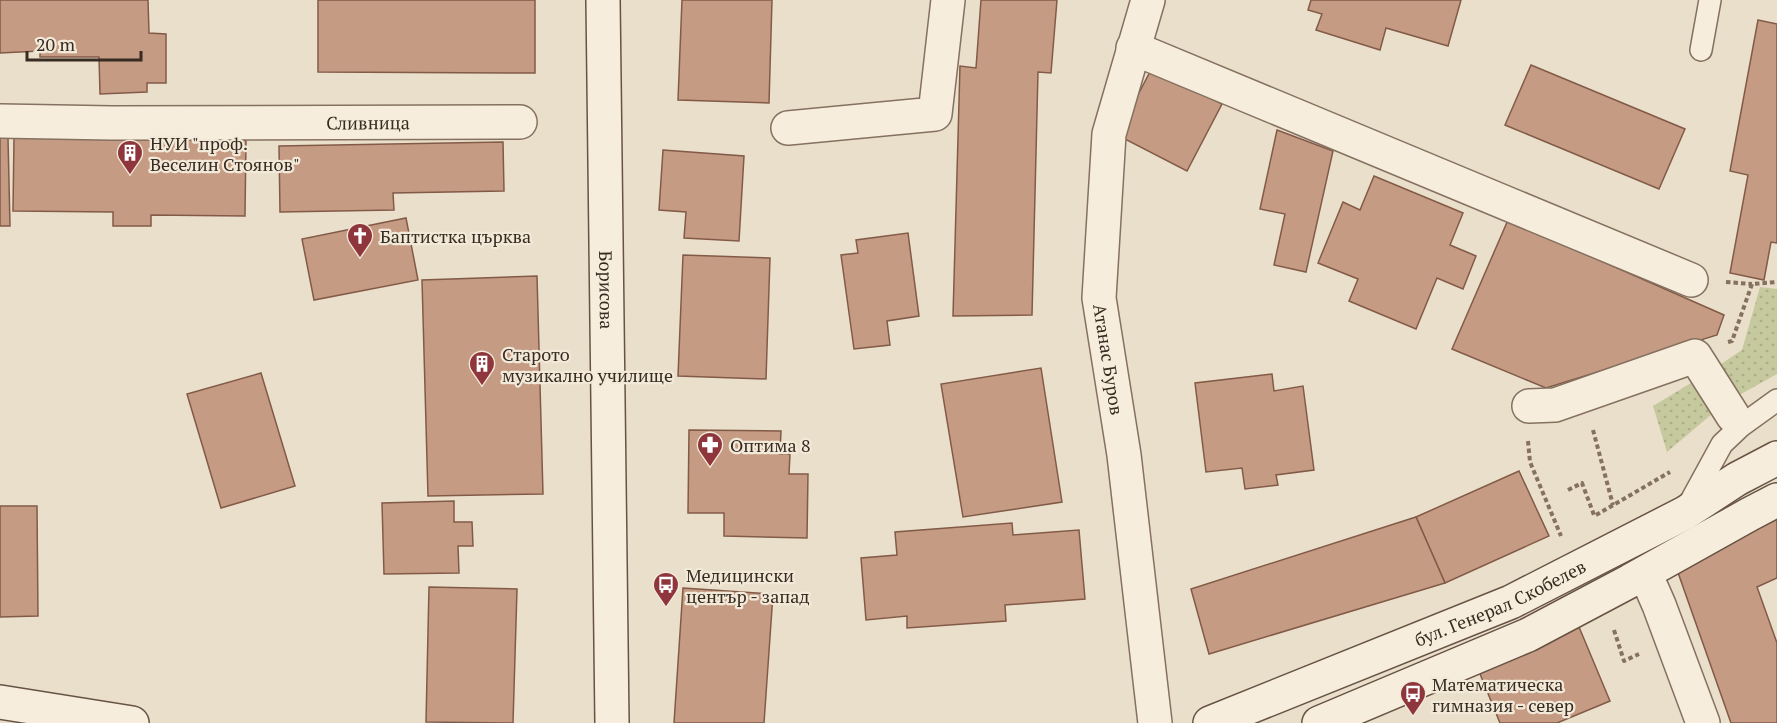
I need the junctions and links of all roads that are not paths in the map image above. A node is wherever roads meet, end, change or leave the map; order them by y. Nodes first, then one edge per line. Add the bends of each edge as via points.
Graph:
1 (603, 0) edge
2 (948, 0) edge
3 (1148, 0) edge
4 (1710, 0) edge
5 (1133, 48) junction
6 (1701, 50) dead end
7 (0, 121) edge
8 (520, 122) dead end
9 (788, 128) dead end
10 (1691, 280) dead end
11 (1777, 400) edge
12 (1529, 406) road end
13 (1733, 416) dead end
14 (1777, 458) edge
15 (1777, 500) edge
16 (1685, 513) junction
17 (1645, 573) junction
18 (0, 702) edge
19 (132, 723) edge
20 (612, 723) edge
21 (1155, 723) edge
22 (1210, 723) edge
23 (1319, 723) edge
24 (1703, 723) edge

1 - 20 street, Борисова
2 - 9 street via 935,114
3 - 5 street, Атанас Буров
4 - 6 lane
5 - 10 street
5 - 21 street, Атанас Буров via 1108,134 1100,298 1124,455
7 - 8 street, Сливница
11 - 16 lane via 1722,444
12 - 13 street via 1555,405 1695,356
14 - 16 street, бул. Генерал Скобелев
15 - 17 street, бул. Генерал Скобелев
16 - 22 street, бул. Генерал Скобелев via 1511,602
17 - 23 street, бул. Генерал Скобелев via 1528,635
17 - 24 street
18 - 19 street

